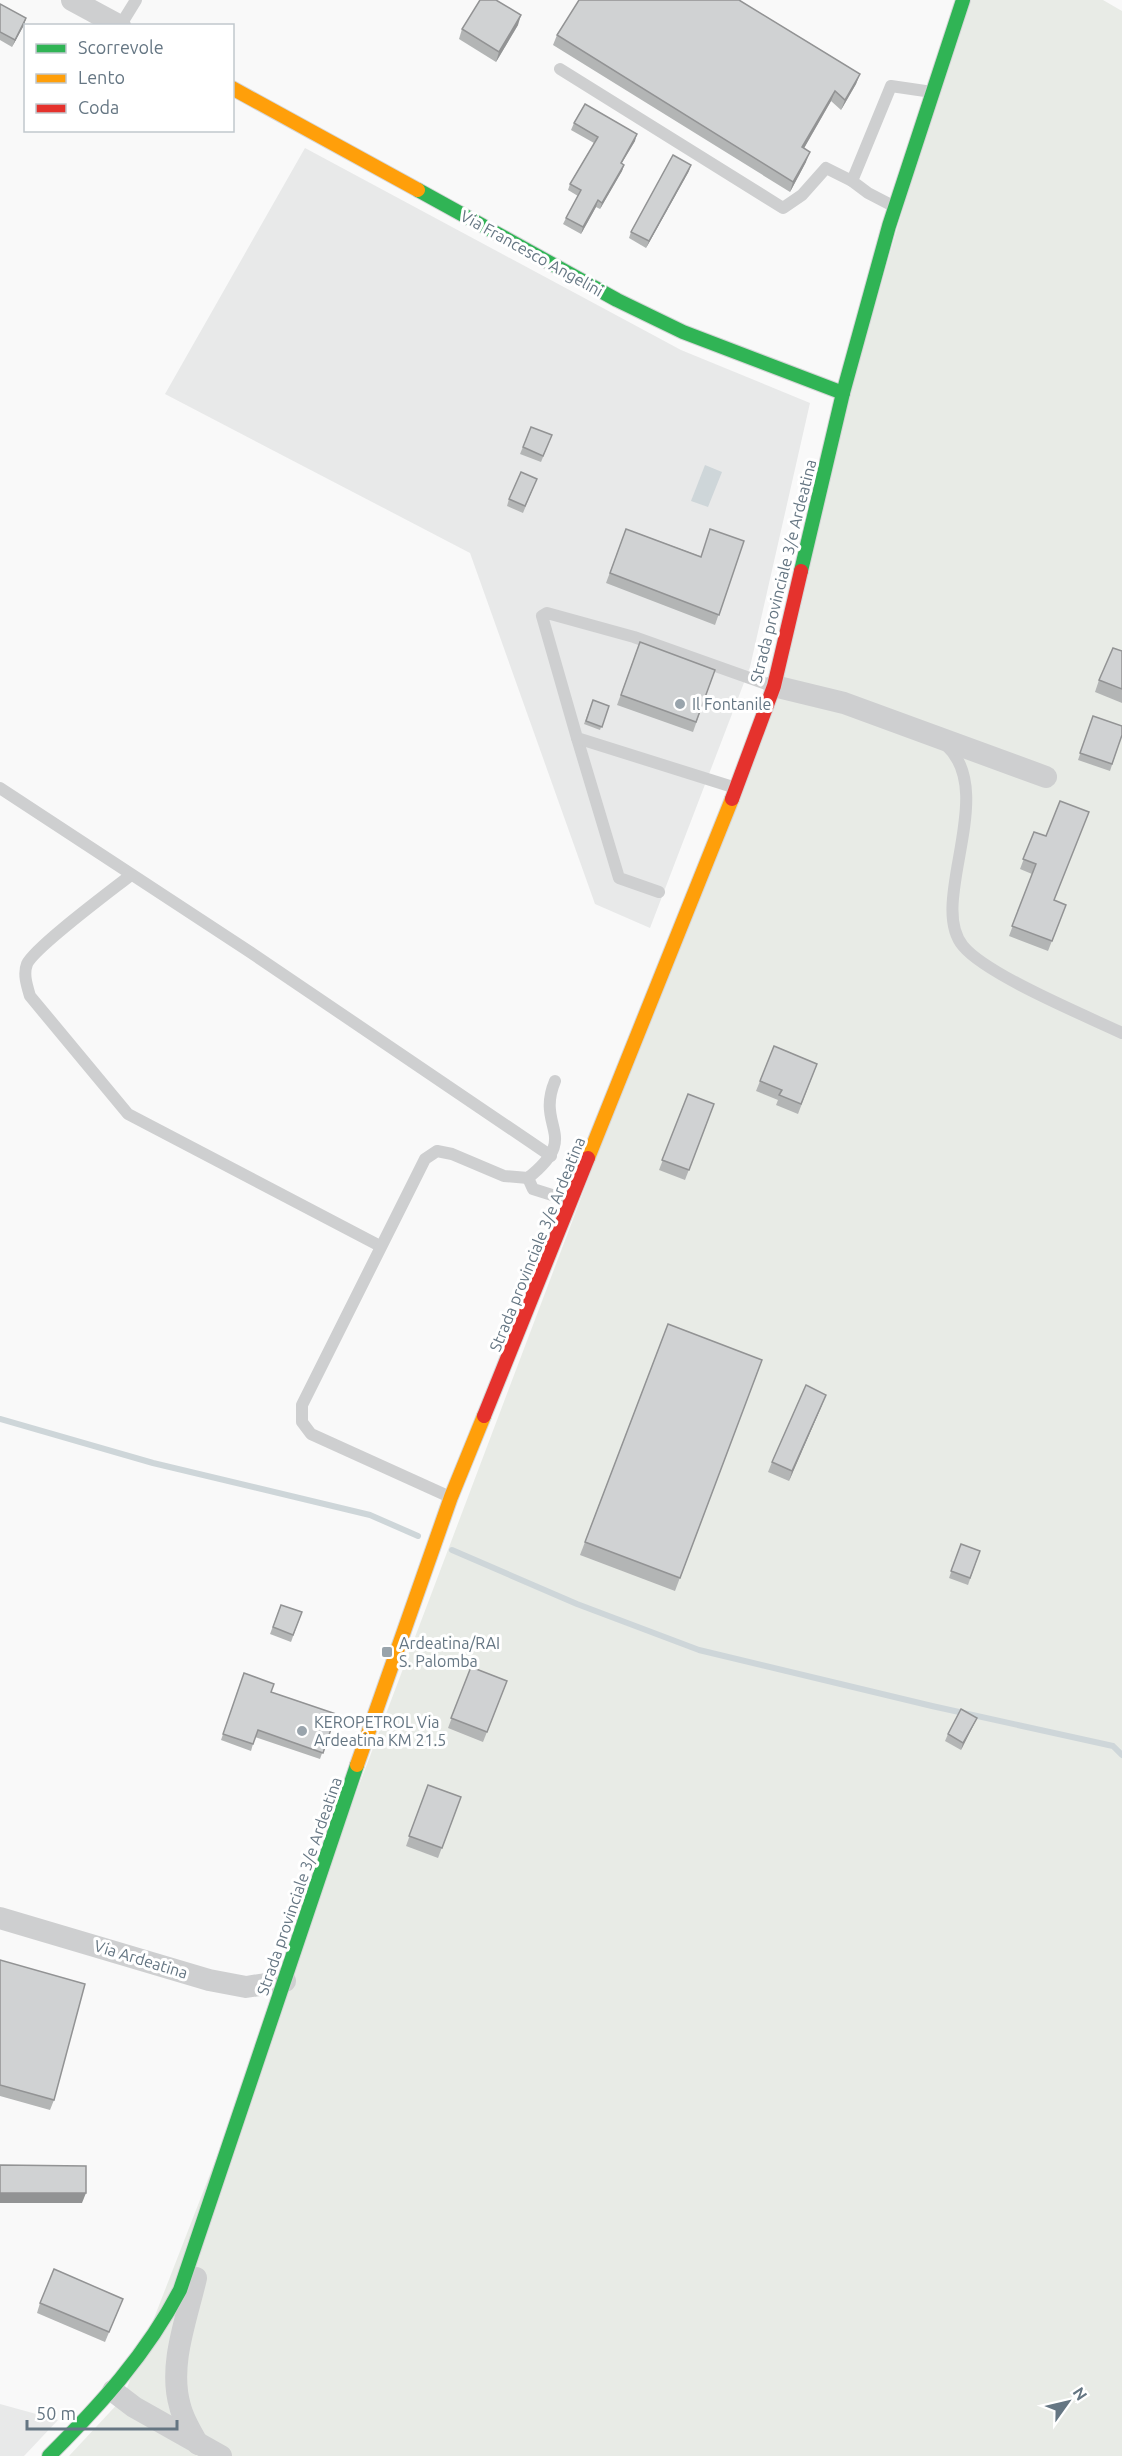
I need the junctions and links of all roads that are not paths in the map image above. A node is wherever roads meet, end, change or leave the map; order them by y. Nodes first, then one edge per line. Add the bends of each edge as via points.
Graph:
1 (72, 0) edge
2 (136, 0) edge
3 (963, 0) edge
4 (116, 24) edge
5 (121, 24) edge
6 (560, 69) dead end
7 (234, 89) edge
8 (933, 92) junction
9 (852, 181) junction
10 (895, 207) junction
11 (843, 393) junction
12 (774, 686) junction
13 (577, 738) junction
14 (939, 739) junction
15 (1046, 777) dead end
16 (0, 788) edge
17 (736, 788) junction
18 (131, 875) junction
19 (659, 892) dead end
20 (1122, 1033) edge
21 (555, 1082) dead end
22 (551, 1156) junction
23 (528, 1178) junction
24 (572, 1201) junction
25 (380, 1246) junction
26 (451, 1497) junction
27 (0, 1918) edge
28 (285, 1981) junction
29 (224, 2163) junction
30 (113, 2391) junction
31 (198, 2450) edge
32 (49, 2456) edge
33 (221, 2456) edge

1 - 4 street
2 - 5 lane
3 - 8 main road, Strada provinciale 3/e Ardeatina
6 - 9 lane via 783,208 802,195 826,168
7 - 11 main road, Via Francesco Angelini via 617,300 683,332
8 - 9 lane via 891,86
8 - 10 main road, Strada provinciale 3/e Ardeatina
9 - 10 lane
10 - 11 main road, Strada provinciale 3/e Ardeatina
11 - 12 main road, Strada provinciale 3/e Ardeatina
12 - 13 lane via 634,637 547,613 542,616
12 - 14 street via 844,703
12 - 17 main road, Strada provinciale 3/e Ardeatina
13 - 17 lane
13 - 19 lane via 619,878
14 - 15 street
14 - 20 lane via 959,760 964,777 965,824 952,921 958,939 973,955 999,971
16 - 18 lane
17 - 24 main road, Strada provinciale 3/e Ardeatina
18 - 22 lane
18 - 25 lane via 27,963 25,978 30,996 128,1114
21 - 22 lane via 548,1108 557,1143
22 - 23 lane
23 - 24 lane via 533,1189
23 - 25 lane via 504,1176 436,1151 425,1159
24 - 26 main road, Strada provinciale 3/e Ardeatina
25 - 26 lane via 302,1406 302,1422 311,1434
26 - 28 main road, Strada provinciale 3/e Ardeatina
27 - 28 street, Via Ardeatina via 209,1980 246,1987
28 - 29 main road, Strada provinciale 3/e Ardeatina
29 - 30 main road, Strada provinciale 3/e Ardeatina via 180,2290 164,2324
29 - 31 street via 177,2363 180,2408
30 - 31 street
30 - 32 main road, Strada provinciale 3/e Ardeatina
31 - 33 street

